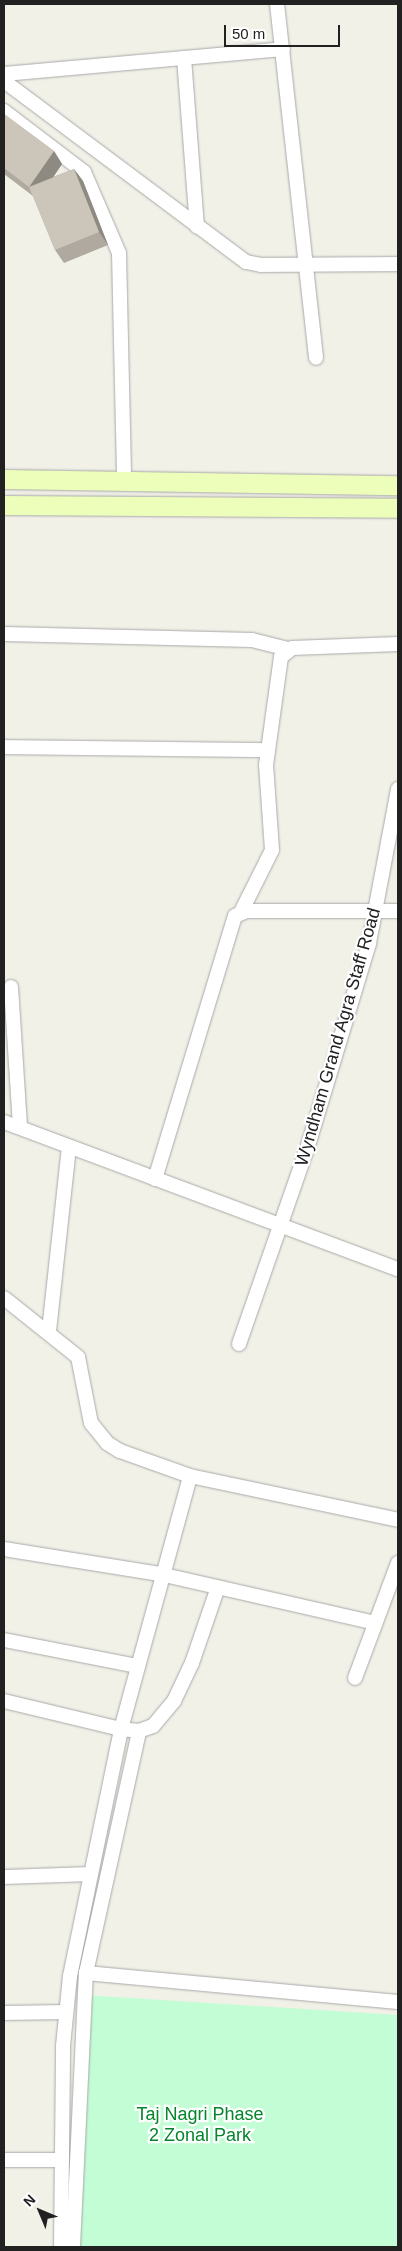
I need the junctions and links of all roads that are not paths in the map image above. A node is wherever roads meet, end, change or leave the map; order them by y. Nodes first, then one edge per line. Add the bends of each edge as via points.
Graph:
1 (277, 4) edge
2 (283, 49) junction
3 (184, 58) junction
4 (4, 74) edge
5 (4, 81) edge
6 (4, 111) edge
7 (197, 227) junction
8 (398, 264) edge
9 (306, 265) junction
10 (316, 358) dead end
11 (4, 479) edge
12 (124, 481) junction
13 (398, 485) edge
14 (4, 504) edge
15 (398, 508) edge
16 (4, 634) edge
17 (398, 644) edge
18 (287, 650) junction
19 (4, 747) edge
20 (268, 750) junction
21 (398, 789) edge
22 (376, 910) junction
23 (398, 910) edge
24 (240, 912) junction
25 (11, 987) dead end
26 (4, 1122) edge
27 (20, 1127) junction
28 (69, 1147) junction
29 (155, 1179) junction
30 (282, 1224) junction
31 (398, 1269) edge
32 (4, 1298) edge
33 (49, 1331) junction
34 (239, 1344) dead end
35 (190, 1476) junction
36 (398, 1520) edge
37 (4, 1549) edge
38 (398, 1562) edge
39 (160, 1574) junction
40 (218, 1587) junction
41 (376, 1623) junction
42 (4, 1640) edge
43 (136, 1666) junction
44 (355, 1678) dead end
45 (4, 1700) edge
46 (120, 1728) junction
47 (139, 1732) junction
48 (91, 1874) junction
49 (4, 1876) edge
50 (86, 1973) junction
51 (398, 2002) edge
52 (66, 2012) junction
53 (4, 2013) edge
54 (4, 2160) edge
55 (62, 2160) junction
56 (61, 2247) edge
57 (73, 2247) edge

1 - 2 street
2 - 3 street
2 - 9 street
3 - 4 street
3 - 7 street
5 - 7 street
6 - 12 street via 84,172 119,253
7 - 9 street via 246,262
8 - 9 street
9 - 10 street
11 - 12 street
12 - 13 street
14 - 15 street
16 - 18 street via 252,640
17 - 18 street
18 - 20 street via 281,657
19 - 20 street
20 - 24 street via 272,850
21 - 22 street, Wyndham Grand Agra Staff Road
22 - 23 street
22 - 24 street
22 - 30 street, Wyndham Grand Agra Staff Road
24 - 29 street via 231,922
25 - 27 street
26 - 27 street
27 - 28 street
28 - 29 street
28 - 33 street
29 - 30 street
30 - 31 street
30 - 34 street, Wyndham Grand Agra Staff Road
32 - 33 street
33 - 35 street via 78,1357 89,1416 107,1443
35 - 36 street
35 - 39 street
37 - 39 street
38 - 41 street
39 - 40 street
39 - 43 street
40 - 41 street
40 - 47 street via 192,1663 174,1701 153,1726
41 - 44 street
42 - 43 street
43 - 46 street
45 - 46 street
46 - 47 street
46 - 48 street
47 - 50 street
48 - 49 street
48 - 52 street
50 - 51 street
50 - 57 street
52 - 53 street
52 - 55 street
54 - 55 street
55 - 56 street

